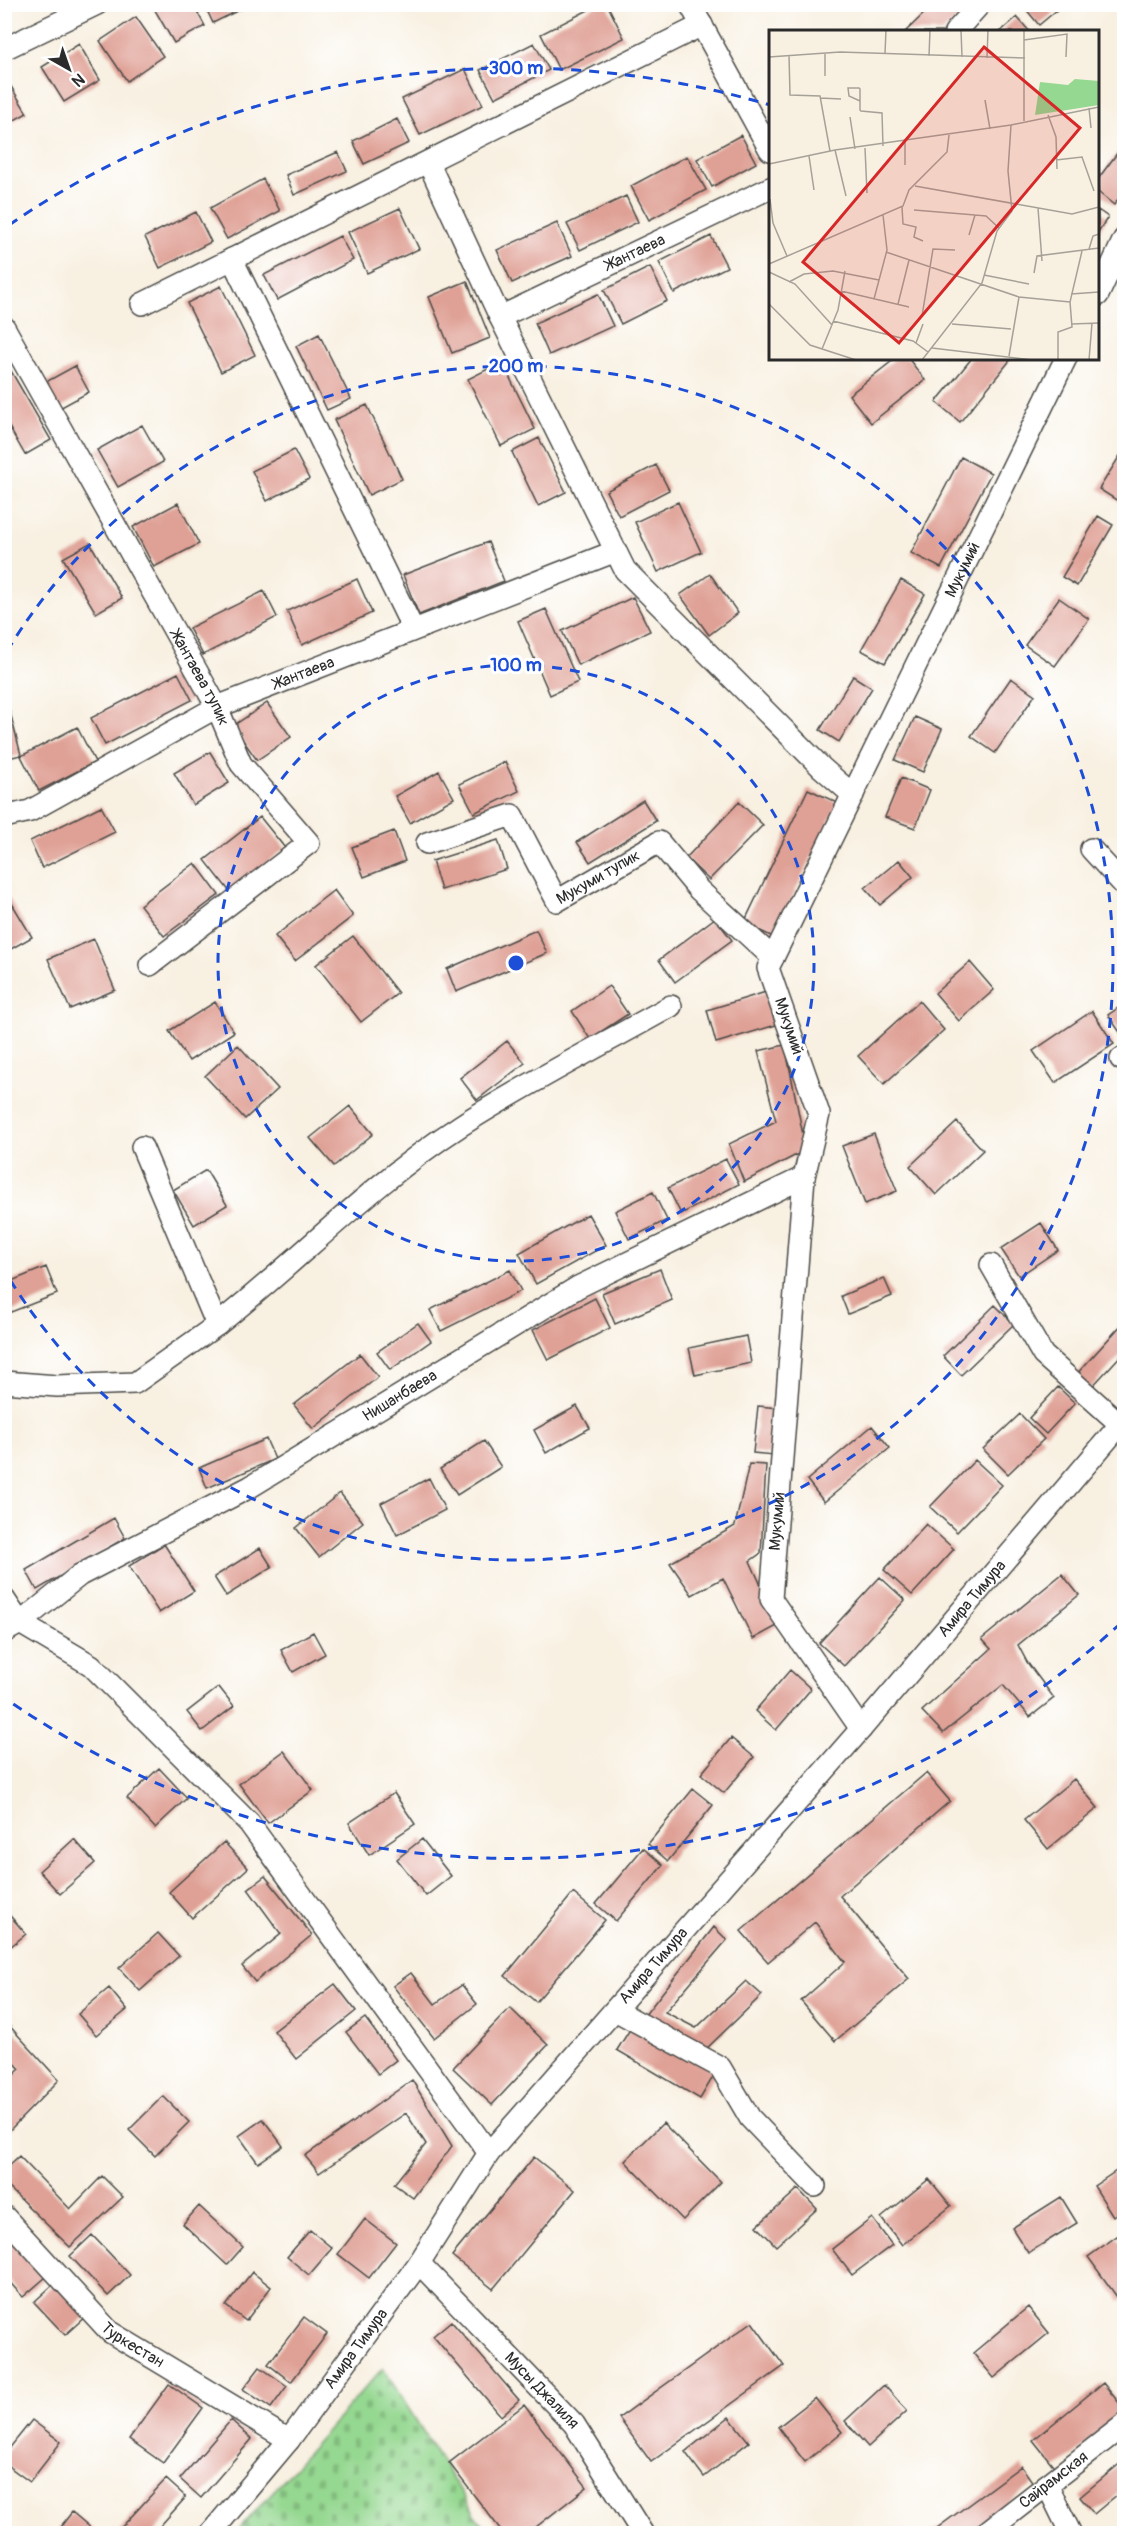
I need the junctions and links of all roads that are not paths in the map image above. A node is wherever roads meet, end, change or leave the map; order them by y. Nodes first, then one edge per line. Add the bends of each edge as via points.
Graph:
1 (97, 4) edge
2 (690, 4) edge
3 (980, 4) edge
4 (702, 25) junction
5 (957, 30) edge
6 (4, 49) edge
7 (769, 146) edge
8 (428, 162) junction
9 (769, 189) edge
10 (1125, 239) edge
11 (232, 259) junction
12 (1099, 293) edge
13 (142, 304) dead end
14 (500, 317) junction
15 (4, 327) edge
16 (1065, 360) edge
17 (616, 551) junction
18 (413, 629) junction
19 (217, 707) junction
20 (853, 795) junction
21 (4, 817) edge
22 (427, 843) dead end
23 (1091, 849) dead end
24 (1125, 885) edge
25 (773, 958) junction
26 (150, 965) dead end
27 (671, 1006) dead end
28 (142, 1147) dead end
29 (804, 1177) junction
30 (991, 1265) dead end
31 (217, 1325) junction
32 (4, 1382) edge
33 (1122, 1422) edge
34 (4, 1599) edge
35 (12, 1628) edge
36 (861, 1729) junction
37 (615, 2010) junction
38 (489, 2153) junction
39 (814, 2186) dead end
40 (4, 2216) edge
41 (420, 2263) junction
42 (1125, 2425) edge
43 (289, 2440) junction
44 (1047, 2485) junction
45 (210, 2534) edge
46 (643, 2534) edge
47 (984, 2534) edge
48 (1071, 2534) edge

1 - 6 street
2 - 4 street
3 - 5 street
4 - 7 street
4 - 8 street
8 - 11 street
8 - 14 street
9 - 14 street, Жантаева
10 - 12 street
11 - 13 street
11 - 18 street
14 - 17 street
15 - 19 street, Жантаева тупик
16 - 20 street, Мукумий
17 - 18 street, Жантаева
17 - 20 street via 625,570
18 - 19 street, Жантаева
19 - 21 street, Жантаева via 30,811
19 - 26 street, Жантаева тупик via 241,764 309,843
20 - 25 street, Мукумий
22 - 25 street, Мукуми тупик via 512,815 557,901 659,842 699,890
23 - 24 street
25 - 29 street, Мукумий via 768,968 819,1114
27 - 31 street via 460,1126 351,1208
28 - 31 street
29 - 35 street, Нишанбаева via 578,1287 250,1487 80,1575
29 - 36 street, Мукумий via 771,1599
30 - 33 street via 1043,1355
31 - 32 street via 135,1383 57,1386
33 - 36 street, Амира Тимура
34 - 35 street
35 - 38 street via 91,1665 249,1823
36 - 37 street, Амира Тимура
37 - 38 street, Амира Тимура
37 - 39 street via 720,2067 750,2118
38 - 41 street, Амира Тимура
40 - 43 street, Туркестан via 110,2332
41 - 43 street, Амира Тимура
41 - 46 street, Мусы Джалиля via 574,2424
42 - 44 street, Сайрамская
43 - 45 street, Амира Тимура
44 - 47 street, Сайрамская
44 - 48 street

